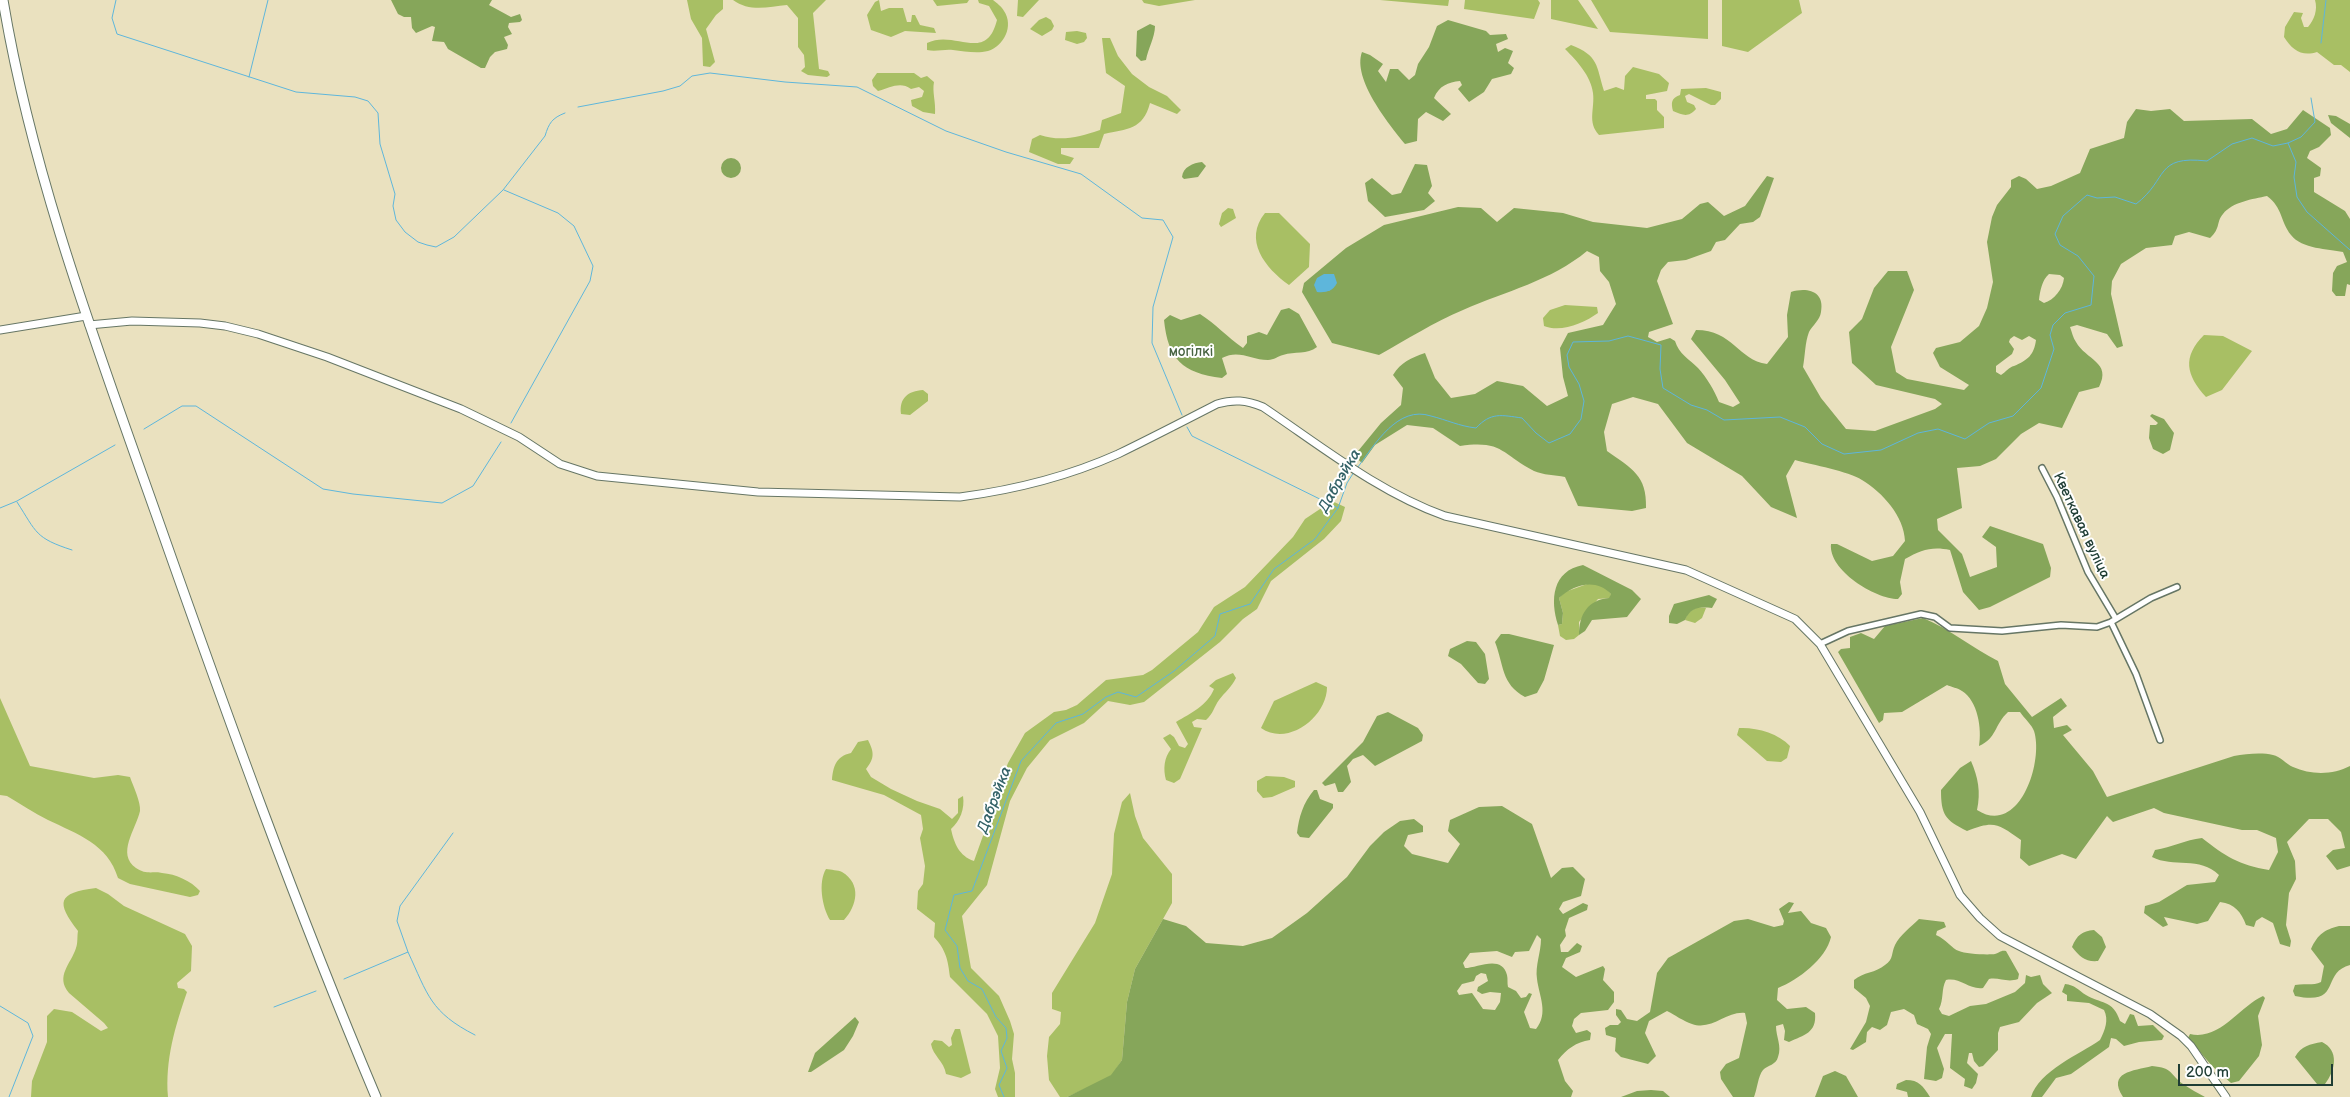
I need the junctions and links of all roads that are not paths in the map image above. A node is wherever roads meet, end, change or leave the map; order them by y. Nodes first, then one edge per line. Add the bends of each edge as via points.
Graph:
1 (3, 0) edge
2 (88, 320) junction
3 (0, 330) edge
4 (2042, 468) dead end
5 (2177, 587) dead end
6 (2114, 621) junction
7 (1820, 644) junction
8 (2160, 740) dead end
9 (376, 1097) edge
10 (2226, 1097) edge

1 - 2 highway via 32,131
2 - 3 street
2 - 7 street via 200,323 250,332 327,357 461,409 519,437 560,464 597,476 673,485 777,492 960,497 994,493 1070,472 1117,454 1217,404 1234,400 1251,402 1263,406 1364,476 1418,506 1445,516 1686,570 1795,619
2 - 9 highway via 243,761
4 - 6 street, Кветкавая вуліца via 2088,572
5 - 6 street via 2151,598
6 - 7 street via 2089,628 2061,626 2002,631 1950,628 1935,617 1921,614 1848,631
6 - 8 street, Кветкавая вуліца
7 - 10 street via 1920,812 1960,895 1980,918 2000,936 2150,1014 2181,1036

